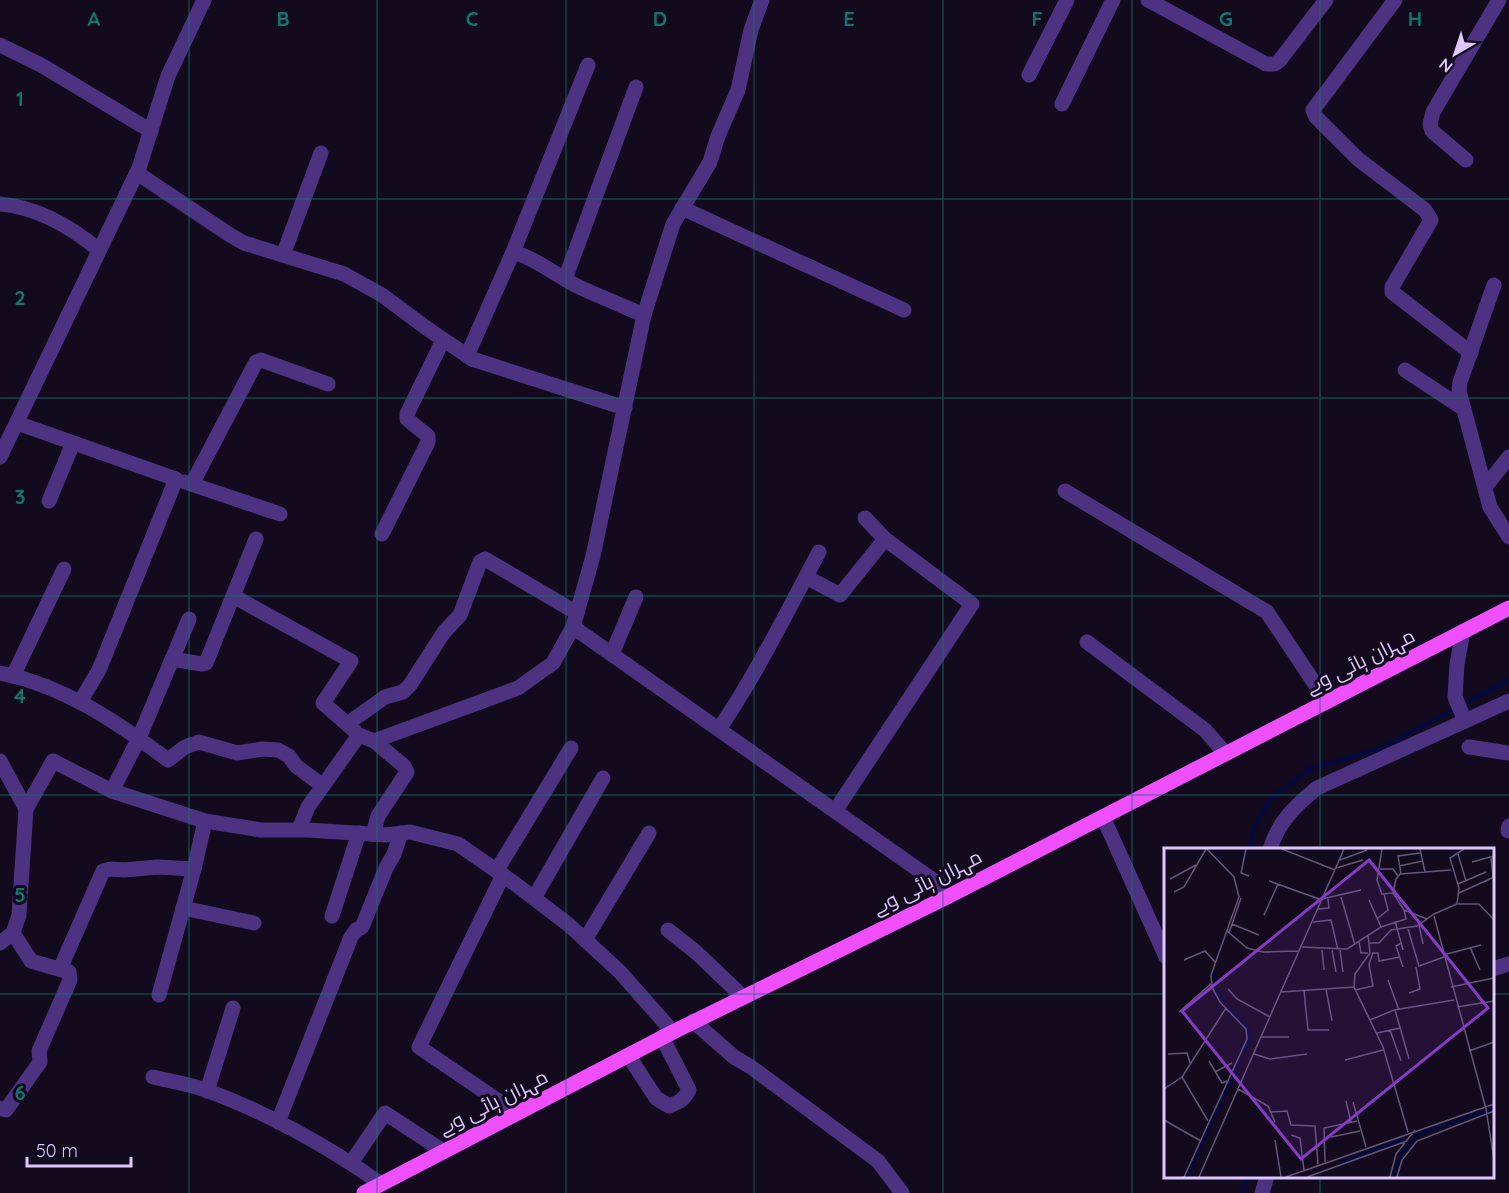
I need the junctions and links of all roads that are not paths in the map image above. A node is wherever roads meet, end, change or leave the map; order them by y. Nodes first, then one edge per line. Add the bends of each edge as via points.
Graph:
1 (204, 0) edge
2 (762, 0) edge
3 (1067, 0) edge
4 (1113, 0) edge
5 (1148, 0) edge
6 (1326, 0) edge
7 (1395, 0) edge
8 (1499, 0) edge
9 (0, 45) edge
10 (588, 65) dead end
11 (1029, 75) dead end
12 (636, 87) dead end
13 (1062, 104) dead end
14 (151, 131) junction
15 (321, 153) dead end
16 (1466, 160) dead end
17 (137, 173) junction
18 (0, 204) edge
19 (682, 208) junction
20 (99, 250) junction
21 (513, 252) junction
22 (283, 255) junction
23 (565, 279) junction
24 (1494, 285) dead end
25 (904, 309) dead end
26 (644, 315) junction
27 (443, 340) junction
28 (1471, 352) junction
29 (467, 356) junction
30 (1405, 370) dead end
31 (328, 384) dead end
32 (625, 408) junction
33 (1464, 409) junction
34 (9, 430) edge
35 (73, 443) junction
36 (0, 457) edge
37 (1509, 457) edge
38 (176, 479) junction
39 (192, 484) junction
40 (1485, 487) junction
41 (1065, 491) dead end
42 (50, 501) dead end
43 (280, 514) dead end
44 (865, 518) dead end
45 (382, 534) dead end
46 (1509, 537) edge
47 (256, 539) dead end
48 (885, 539) junction
49 (819, 552) dead end
50 (64, 569) dead end
51 (806, 577) junction
52 (233, 596) junction
53 (636, 597) dead end
54 (1509, 608) edge
55 (189, 619) dead end
56 (575, 620) junction
57 (1463, 631) junction
58 (1088, 642) dead end
59 (612, 654) junction
60 (172, 659) junction
61 (7, 675) edge
62 (1509, 701) edge
63 (80, 702) junction
64 (1327, 702) junction
65 (1461, 713) junction
66 (353, 729) junction
67 (719, 729) junction
68 (139, 738) junction
69 (374, 741) junction
70 (1469, 747) dead end
71 (571, 748) dead end
72 (1226, 753) junction
73 (1509, 753) edge
74 (0, 762) edge
75 (603, 778) dead end
76 (323, 786) junction
77 (112, 791) junction
78 (26, 809) junction
79 (835, 811) junction
80 (1102, 817) junction
81 (205, 821) junction
82 (298, 829) junction
83 (401, 833) junction
84 (649, 833) dead end
85 (366, 834) junction
86 (1270, 848) edge
87 (194, 869) junction
88 (500, 873) junction
89 (946, 897) junction
90 (534, 898) junction
91 (183, 908) junction
92 (332, 916) dead end
93 (254, 923) dead end
94 (668, 930) dead end
95 (13, 933) junction
96 (585, 940) junction
97 (0, 943) edge
98 (1164, 953) edge
99 (1509, 964) edge
100 (1494, 968) edge
101 (60, 969) junction
102 (159, 994) dead end
103 (743, 997) junction
104 (232, 1008) dead end
105 (693, 1021) junction
106 (667, 1034) junction
107 (628, 1055) junction
108 (153, 1077) dead end
109 (207, 1091) junction
110 (0, 1108) edge
111 (516, 1113) junction
112 (278, 1122) junction
113 (443, 1151) junction
114 (351, 1163) junction
115 (1266, 1178) edge
116 (386, 1186) edge
117 (364, 1193) edge
118 (902, 1193) edge
119 (1262, 1193) edge

1 - 14 street via 168,76
2 - 19 street via 738,90 710,162
3 - 11 street
4 - 13 street
5 - 6 street via 1266,64 1275,64
7 - 28 street via 1313,110 1358,159 1425,210 1431,219 1392,292
8 - 16 street via 1433,112 1430,124 1432,131
9 - 14 street
10 - 21 street
12 - 23 street
14 - 17 street
15 - 22 street
17 - 20 street
17 - 22 street via 230,236
18 - 20 street via 43,215
19 - 25 street
19 - 26 street via 673,224
20 - 34 street
21 - 23 street
21 - 29 street
22 - 27 street via 354,279
23 - 26 street
24 - 28 street
26 - 32 street
27 - 29 street
27 - 45 street via 407,414 428,436 428,442
28 - 33 street via 1460,382
29 - 32 street
30 - 33 street
31 - 39 street via 261,360 256,362
32 - 56 street
33 - 40 street
34 - 35 street
34 - 36 street
35 - 38 street
35 - 42 street
37 - 40 street
38 - 39 street
38 - 63 street via 99,670
39 - 43 street
40 - 46 street via 1491,507
41 - 64 street via 1267,612
44 - 48 street
47 - 52 street
48 - 51 street via 840,595
48 - 79 street via 972,604
49 - 51 street
50 - 61 street
51 - 67 street
52 - 60 street via 206,663
52 - 66 street via 351,661 323,703
53 - 59 street
54 - 57 main road, مہران ہائی وے
55 - 60 street
56 - 59 street
56 - 66 street via 485,559 480,562 460,615 444,632 410,685 385,698
56 - 69 street via 553,663 518,688
57 - 64 main road, مہران ہائی وے
57 - 65 street via 1457,664
58 - 72 street via 1205,730
59 - 67 street
60 - 68 street
61 - 63 street via 26,678
62 - 65 street
63 - 68 street
64 - 72 main road, مہران ہائی وے
65 - 86 street via 1317,788 1299,802 1274,834
66 - 69 street
66 - 76 street
67 - 79 street
68 - 76 street via 168,760 199,742 237,753 278,750
68 - 77 street
69 - 85 street via 404,765 407,772
70 - 73 street
71 - 88 street
72 - 80 main road, مہران ہائی وے
74 - 78 street
75 - 90 street
76 - 82 street
77 - 78 street via 53,761
77 - 81 street
78 - 95 street via 19,915
79 - 89 street via 940,885
80 - 89 main road, مہران ہائی وے
80 - 98 street
81 - 82 street via 261,830
81 - 87 street
82 - 85 street
83 - 85 street
83 - 88 street via 458,844
83 - 112 street via 362,927 351,937
84 - 96 street
85 - 92 street
87 - 91 street
87 - 101 street via 103,871
88 - 90 street
88 - 111 street via 419,1047
89 - 103 main road, مہران ہائی وے
90 - 96 street
91 - 93 street
91 - 102 street
94 - 103 street
95 - 97 street
95 - 101 street via 31,961
96 - 106 street via 620,972
99 - 100 street
101 - 110 street via 69,972 70,980 39,1051 40,1062 6,1110
103 - 105 main road, مہران ہائی وے
104 - 109 street
105 - 106 main road, مہران ہائی وے
105 - 118 street via 734,1057 878,1161
106 - 107 main road, مہران ہائی وے
106 - 107 street via 689,1090 685,1099 669,1106 656,1098
107 - 111 main road, مہران ہائی وے
108 - 109 street
109 - 112 street
111 - 113 main road, مہران ہائی وے
112 - 114 street
113 - 114 street via 385,1113
113 - 116 main road, مہران ہائی وے
114 - 116 street
115 - 119 street
116 - 117 main road, مہران ہائی وے

